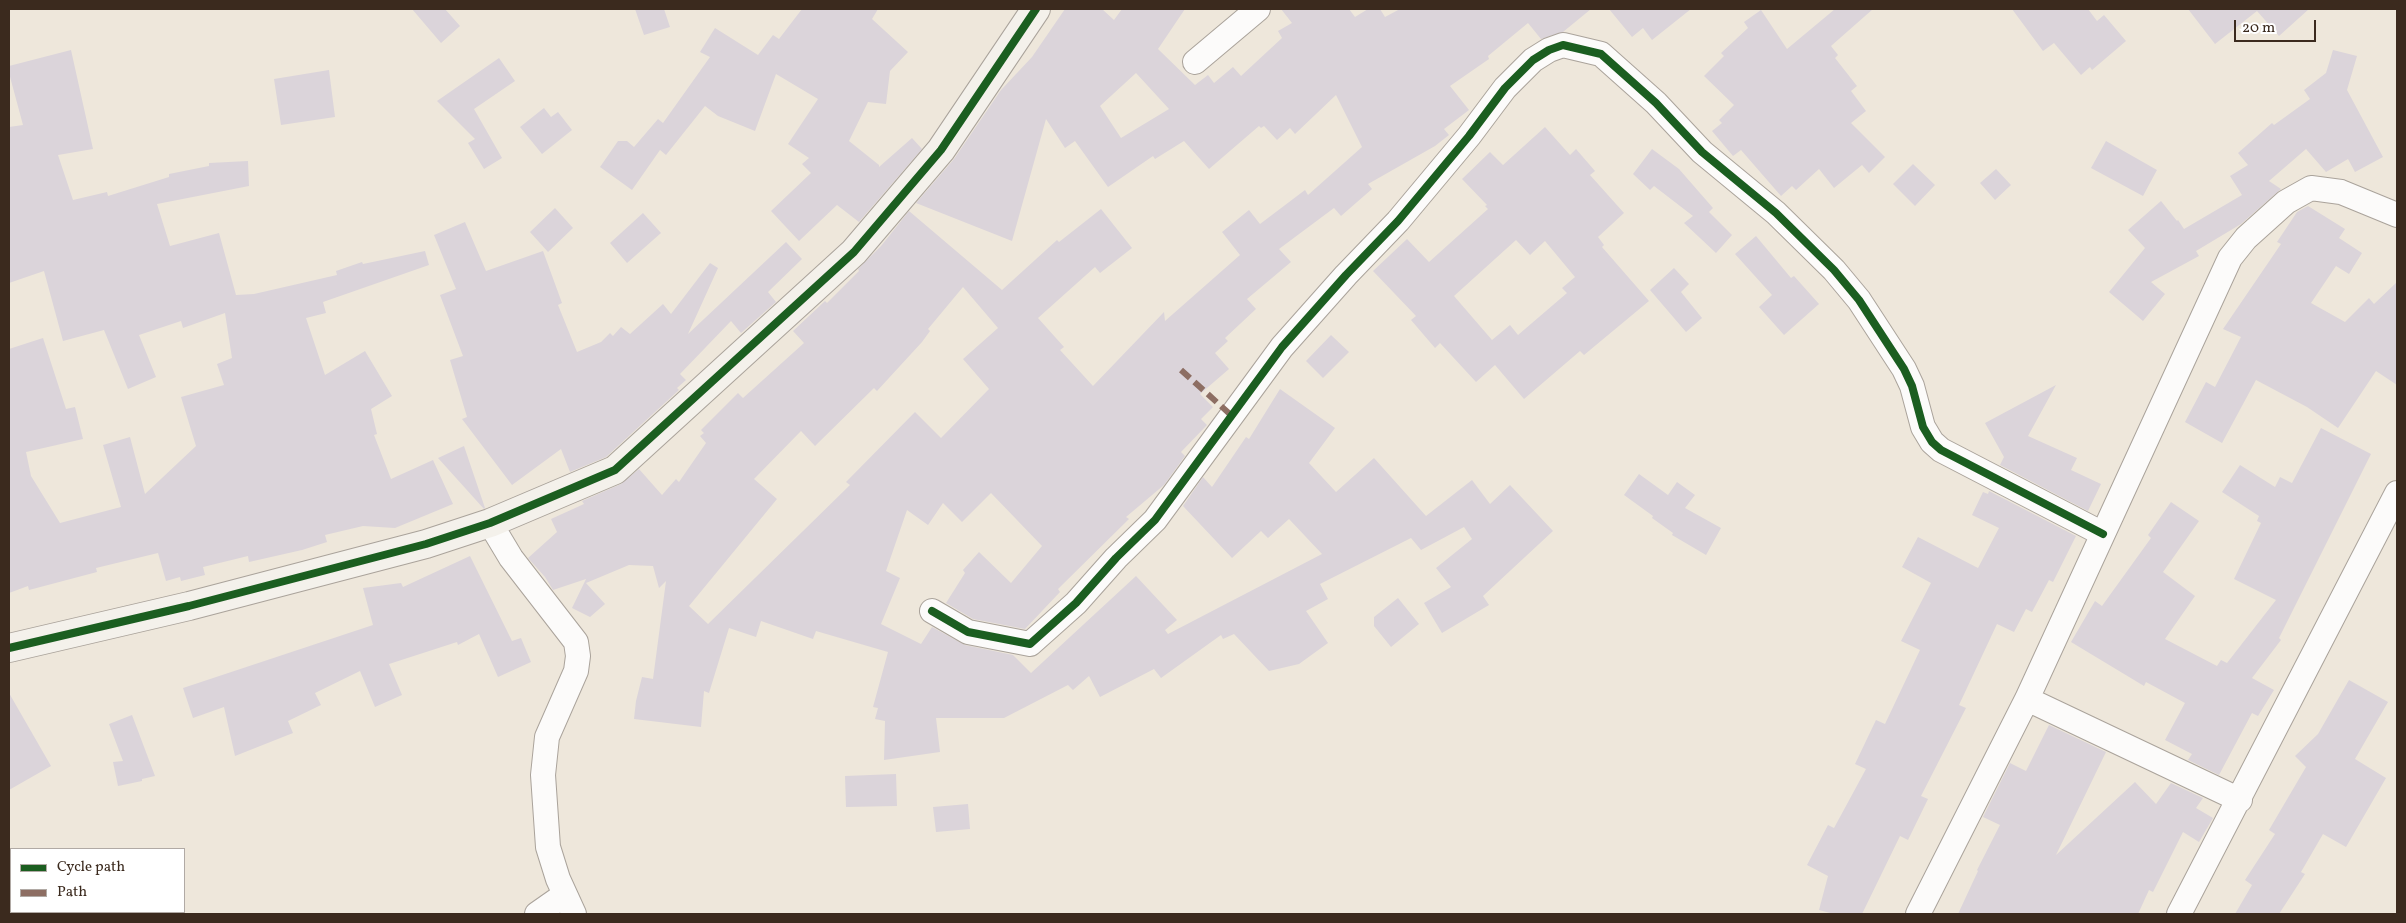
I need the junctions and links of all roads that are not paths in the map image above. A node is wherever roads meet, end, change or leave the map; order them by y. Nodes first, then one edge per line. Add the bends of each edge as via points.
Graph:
1 (1036, 9) edge
2 (1258, 9) edge
3 (1195, 62) dead end
4 (2397, 215) edge
5 (2397, 493) edge
6 (490, 523) junction
7 (2103, 534) junction
8 (932, 611) dead end
9 (9, 648) edge
10 (2027, 700) junction
11 (2240, 800) junction
12 (570, 906) edge
13 (537, 914) edge
14 (1918, 914) edge
15 (2180, 914) edge

1 - 6 street via 941,150 854,252 615,470
2 - 3 street
4 - 7 street via 2341,192 2311,188 2286,202 2246,238 2230,258
5 - 11 street
6 - 9 street via 426,544 189,606
6 - 12 street via 511,558 576,642 576,671 547,737 543,775 548,847
7 - 8 street via 1941,450 1932,442 1923,427 1904,368 1859,300 1834,270 1776,213 1702,152 1656,103 1601,54 1563,45 1532,60 1505,88 1398,221 1282,347 1155,520 1076,603 1030,644 968,632
7 - 10 street
10 - 11 street
10 - 14 street
11 - 15 street
12 - 13 street via 557,900

